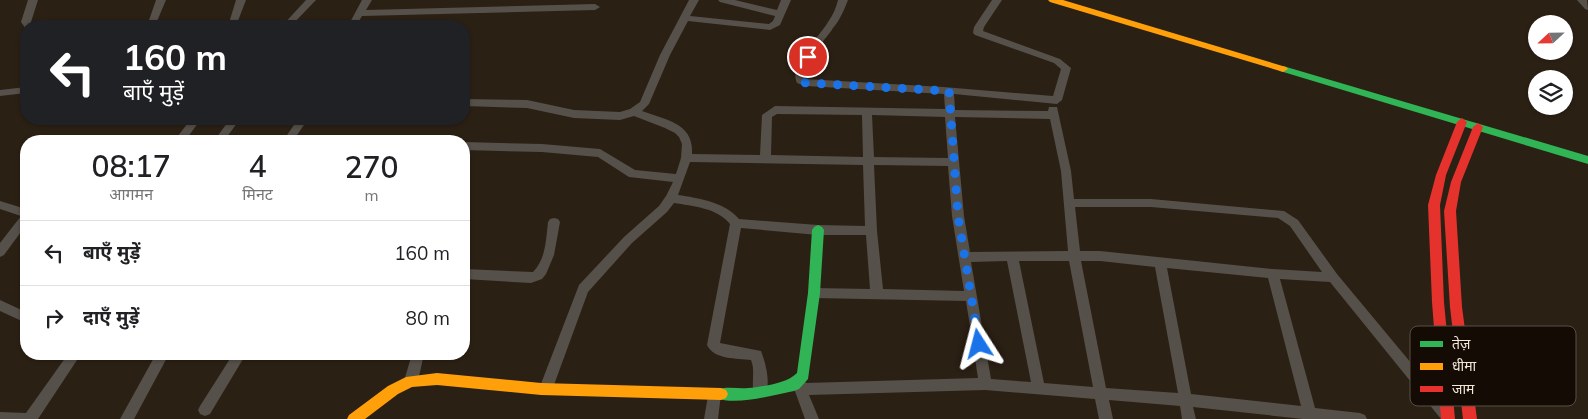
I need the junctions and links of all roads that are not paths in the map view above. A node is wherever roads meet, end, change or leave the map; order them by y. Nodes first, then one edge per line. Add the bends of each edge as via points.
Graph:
1 (33, 0) edge
2 (161, 0) edge
3 (241, 0) edge
4 (311, 0) edge
5 (367, 0) edge
6 (528, 0) edge
7 (694, 0) edge
8 (723, 0) edge
9 (786, 0) edge
10 (843, 0) edge
11 (997, 0) edge
12 (1053, 0) edge
13 (1582, 0) edge
14 (596, 7) dead end
15 (1588, 7) edge
16 (524, 10) junction
17 (359, 13) junction
18 (781, 14) junction
19 (686, 18) junction
20 (27, 20) edge
21 (153, 20) edge
22 (234, 20) edge
23 (292, 20) edge
24 (355, 20) edge
25 (20, 91) edge
26 (949, 91) junction
27 (0, 93) edge
28 (1051, 101) junction
29 (470, 102) edge
30 (634, 112) junction
31 (950, 112) junction
32 (866, 113) junction
33 (1054, 115) junction
34 (1462, 122) junction
35 (191, 125) edge
36 (1478, 127) junction
37 (184, 135) edge
38 (470, 146) edge
39 (686, 158) junction
40 (765, 160) junction
41 (1588, 160) edge
42 (867, 162) junction
43 (953, 162) junction
44 (680, 178) junction
45 (671, 198) junction
46 (1069, 203) junction
47 (0, 205) edge
48 (20, 211) edge
49 (554, 222) dead end
50 (736, 223) junction
51 (20, 225) edge
52 (818, 230) junction
53 (871, 231) junction
54 (0, 252) edge
55 (1074, 256) junction
56 (964, 257) junction
57 (1012, 257) junction
58 (1160, 263) junction
59 (470, 274) edge
60 (1272, 274) junction
61 (1333, 277) junction
62 (814, 293) junction
63 (877, 294) junction
64 (972, 296) junction
65 (0, 305) edge
66 (20, 315) edge
67 (1441, 326) edge
68 (1458, 326) edge
69 (71, 360) edge
70 (160, 360) edge
71 (236, 360) edge
72 (416, 360) edge
73 (1410, 371) edge
74 (411, 381) junction
75 (985, 384) junction
76 (800, 385) junction
77 (546, 389) junction
78 (1039, 389) junction
79 (760, 392) junction
80 (1101, 393) junction
81 (714, 394) junction
82 (1186, 400) junction
83 (1438, 406) edge
84 (1468, 406) edge
85 (205, 410) dead end
86 (1310, 416) edge
87 (0, 418) edge
88 (1448, 418) edge
89 (30, 419) edge
90 (127, 419) edge
91 (354, 419) edge
92 (711, 419) edge
93 (812, 419) edge
94 (1106, 419) edge
95 (1189, 419) edge
96 (1360, 419) edge
97 (1470, 419) edge

1 - 20 street
2 - 21 street
3 - 22 street
4 - 23 street
5 - 17 street
6 - 16 street
7 - 19 street
8 - 18 street
9 - 18 street
10 - 26 street via 830,28 800,70 800,81
11 - 28 street via 978,33 1064,65 1059,97
12 - 34 street
13 - 15 street
14 - 16 street
16 - 17 street
17 - 24 street
18 - 19 street via 777,23 770,27
19 - 30 street via 665,55 644,104
25 - 27 street
26 - 28 street
26 - 31 street
28 - 33 street
29 - 30 street via 527,104 574,114 620,116
30 - 39 street via 679,130 687,144
31 - 32 street
31 - 33 street
31 - 43 street
32 - 40 street via 771,111 767,115
32 - 42 street
33 - 46 street
34 - 36 street
34 - 67 street via 1440,175 1434,205
35 - 37 street
36 - 41 street
36 - 68 street via 1456,182 1450,211
38 - 44 street via 600,153 633,174
39 - 40 street
39 - 44 street
40 - 42 street
42 - 43 street
42 - 53 street
43 - 56 street
44 - 45 street
45 - 50 street via 698,202 728,215
45 - 77 street via 583,289
46 - 55 street
46 - 61 street via 1152,203 1280,214 1294,223
47 - 48 street
49 - 59 street via 545,269 540,275 531,278
50 - 52 street
50 - 79 street via 713,345 719,350 756,355 760,366
51 - 54 street
52 - 53 street
52 - 62 street
53 - 63 street
55 - 57 street
55 - 58 street
55 - 80 street
56 - 57 street
56 - 64 street
57 - 78 street
58 - 60 street
58 - 82 street
60 - 61 street
60 - 86 street
61 - 73 street
62 - 63 street
62 - 76 street
63 - 64 street
64 - 75 street
65 - 66 street
69 - 89 street
70 - 90 street
71 - 85 street
72 - 74 street
74 - 77 street via 437,380
74 - 91 street
75 - 76 street
75 - 78 street
76 - 79 street
76 - 93 street
77 - 81 street
78 - 80 street
79 - 81 street
80 - 82 street
80 - 94 street
81 - 92 street
82 - 86 street
82 - 95 street
83 - 88 street
84 - 97 street
86 - 96 street
87 - 89 street

